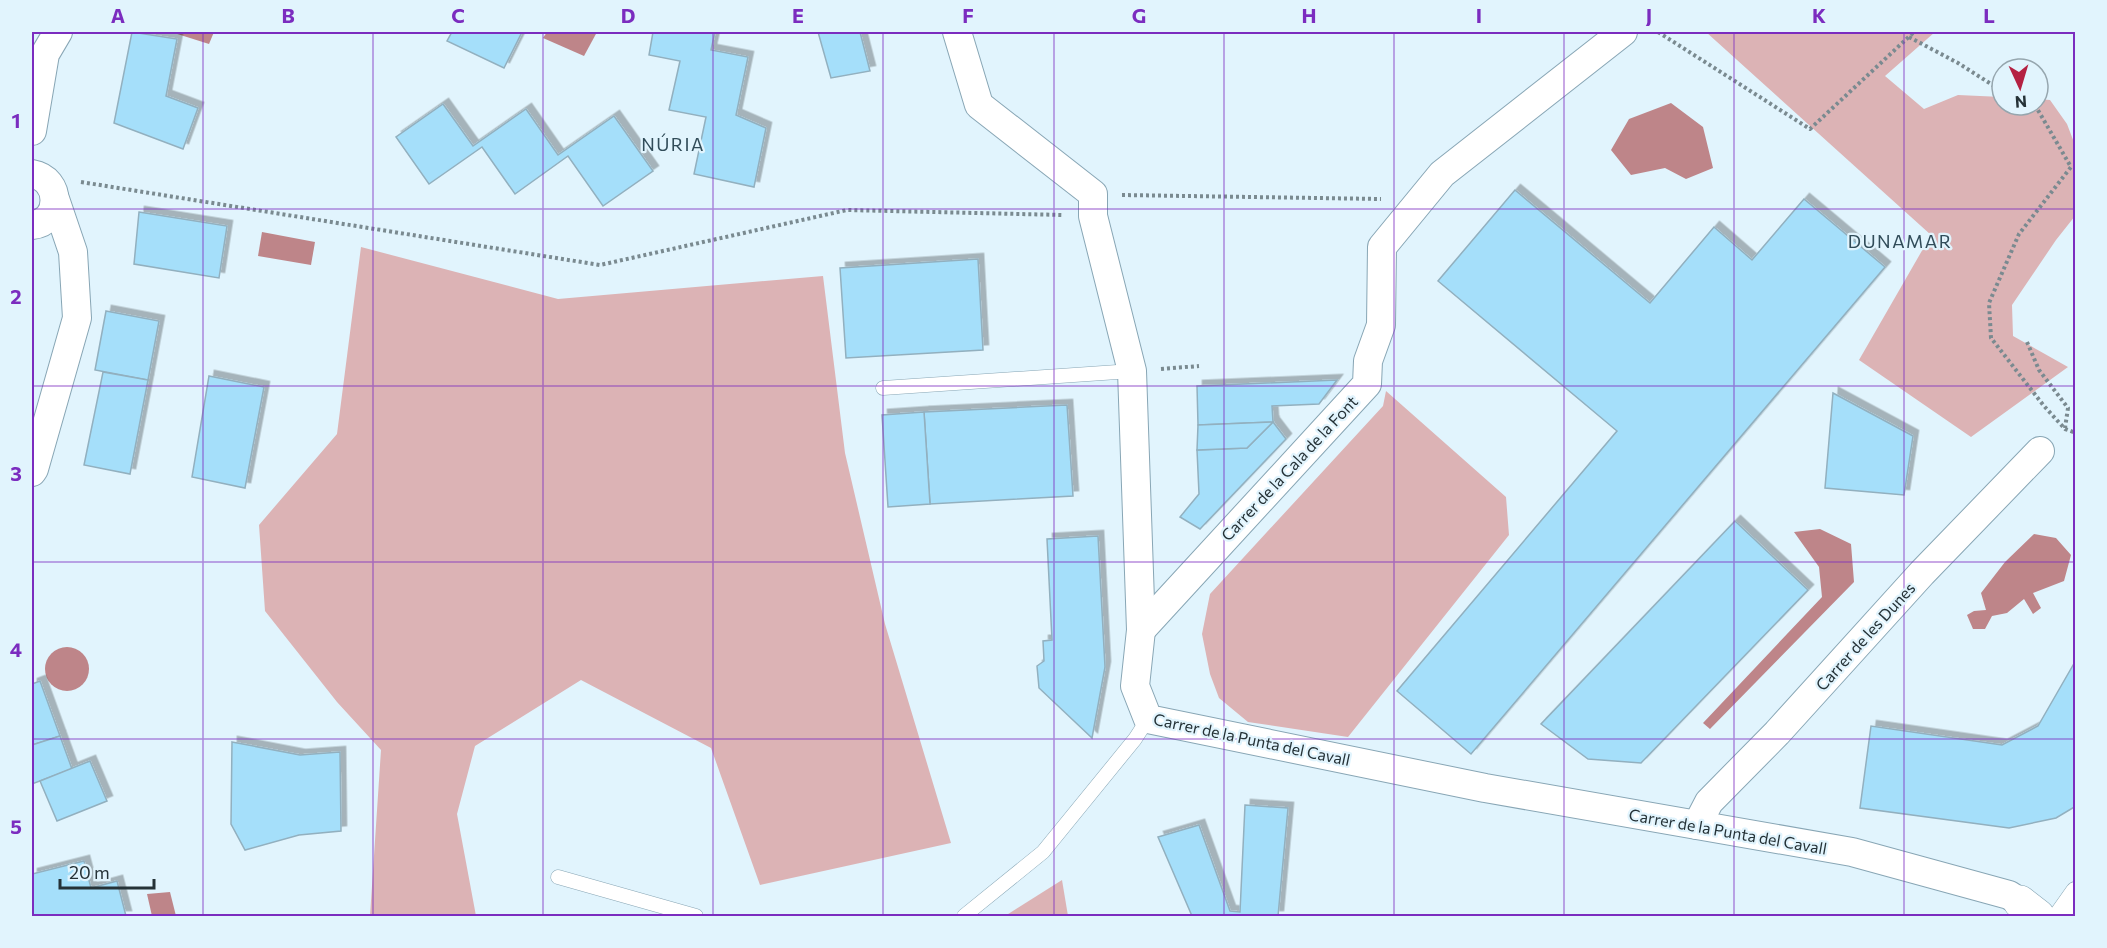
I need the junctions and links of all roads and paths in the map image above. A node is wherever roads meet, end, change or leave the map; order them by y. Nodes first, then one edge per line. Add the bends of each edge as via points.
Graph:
1 (58, 32) edge
2 (957, 32) edge
3 (1623, 32) edge
4 (1658, 32) edge
5 (1914, 32) edge
6 (1909, 37) junction
7 (1990, 83) edge
8 (2042, 117) edge
9 (33, 127) edge
10 (43, 183) edge
11 (1421, 200) junction
12 (1093, 205) junction
13 (32, 225) edge
14 (32, 230) edge
15 (73, 252) junction
16 (2027, 342) dead end
17 (1199, 366) dead end
18 (1132, 371) junction
19 (883, 388) dead end
20 (2065, 429) junction
21 (2076, 432) edge
22 (2040, 451) dead end
23 (32, 472) edge
24 (1141, 630) junction
25 (1148, 719) junction
26 (1696, 825) junction
27 (558, 877) dead end
28 (2076, 892) edge
29 (2022, 908) edge
30 (696, 916) edge
31 (964, 916) edge
32 (2058, 916) edge

1 - 9 street via 45,54
2 - 12 street via 979,105
3 - 11 street, Carrer de la Cala de la Font via 1442,174
4 - 6 path via 1810,129
5 - 6 path
6 - 7 path
8 - 20 path via 2071,167 2019,234 1989,303 1991,338
9 - 10 street
10 - 12 path via 600,265 847,210
10 - 13 street via 54,208 44,221
10 - 15 street
11 - 12 path
11 - 24 street, Carrer de la Cala de la Font via 1382,247 1381,325 1368,361 1366,384
12 - 18 street, Carrer de la Punta del Cavall
14 - 15 street
15 - 23 street via 77,318
16 - 20 path via 2039,370 2068,408
17 - 18 path
18 - 19 lane
18 - 24 street, Carrer de la Punta del Cavall
20 - 21 path
22 - 26 street, Carrer de les Dunes via 1709,802
24 - 25 street, Carrer de la Punta del Cavall via 1135,686
25 - 26 street, Carrer de la Punta del Cavall via 1473,786
25 - 31 lane via 1043,852
26 - 29 street, Carrer de la Punta del Cavall via 1852,852
27 - 30 lane
28 - 32 street

